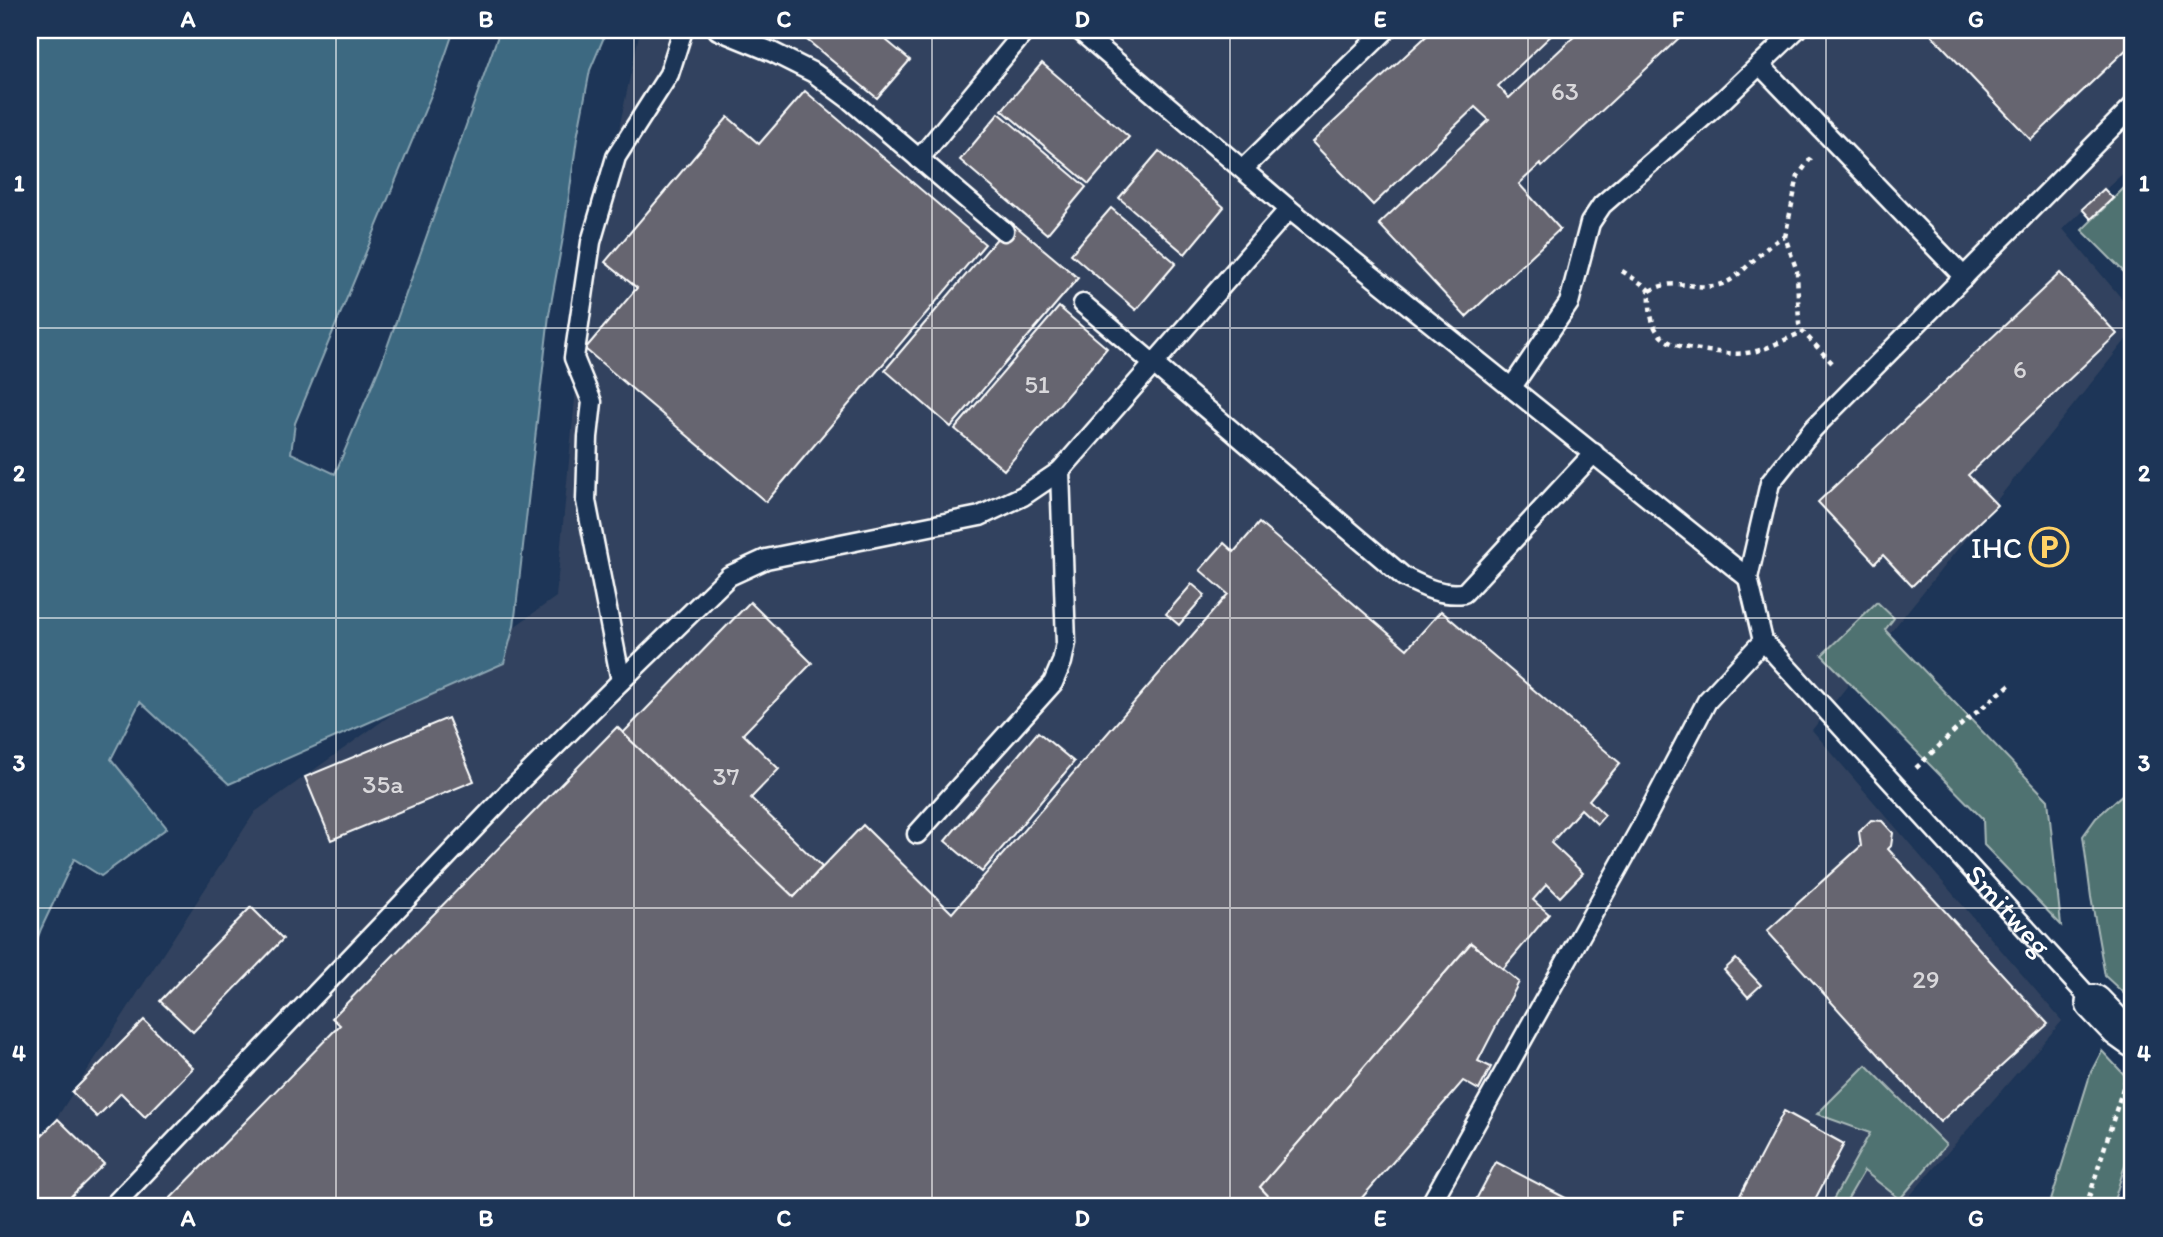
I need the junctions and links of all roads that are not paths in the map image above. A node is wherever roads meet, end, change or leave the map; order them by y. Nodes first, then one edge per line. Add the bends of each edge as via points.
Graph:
1 (683, 30) edge
2 (718, 30) edge
3 (1026, 30) edge
4 (1079, 30) edge
5 (1386, 30) edge
6 (1796, 30) edge
7 (1760, 65) junction
8 (2133, 106) edge
9 (919, 159) junction
10 (1243, 169) junction
11 (1289, 209) junction
12 (1004, 231) dead end
13 (1964, 277) junction
14 (1083, 304) dead end
15 (1154, 364) junction
16 (1512, 387) junction
17 (1594, 453) junction
18 (1060, 471) junction
19 (1748, 578) junction
20 (1763, 641) junction
21 (621, 681) junction
22 (916, 834) dead end
23 (2094, 1003) joint
24 (2133, 1039) edge
25 (112, 1207) edge
26 (1429, 1207) edge

1 - 21 lane via 669,74 616,157 591,242 574,358 592,402 586,500
2 - 9 lane via 814,73
3 - 9 lane
4 - 10 lane
5 - 10 lane
6 - 7 lane
7 - 13 lane
7 - 16 lane via 1602,205 1590,223 1569,303
8 - 13 lane
9 - 12 lane
10 - 11 lane
11 - 15 lane
11 - 16 lane
13 - 19 lane via 1813,429 1770,483
14 - 15 lane
15 - 17 lane via 1405,577 1450,595 1464,593
15 - 18 lane
16 - 17 lane
17 - 19 lane
18 - 21 lane via 1023,496 980,516 766,559 729,576
18 - 22 lane via 1066,643 1062,663 1053,683
19 - 20 lane
20 - 23 lane, Smitweg
20 - 26 lane via 1707,702
21 - 25 lane
23 - 24 street, Smitweg

